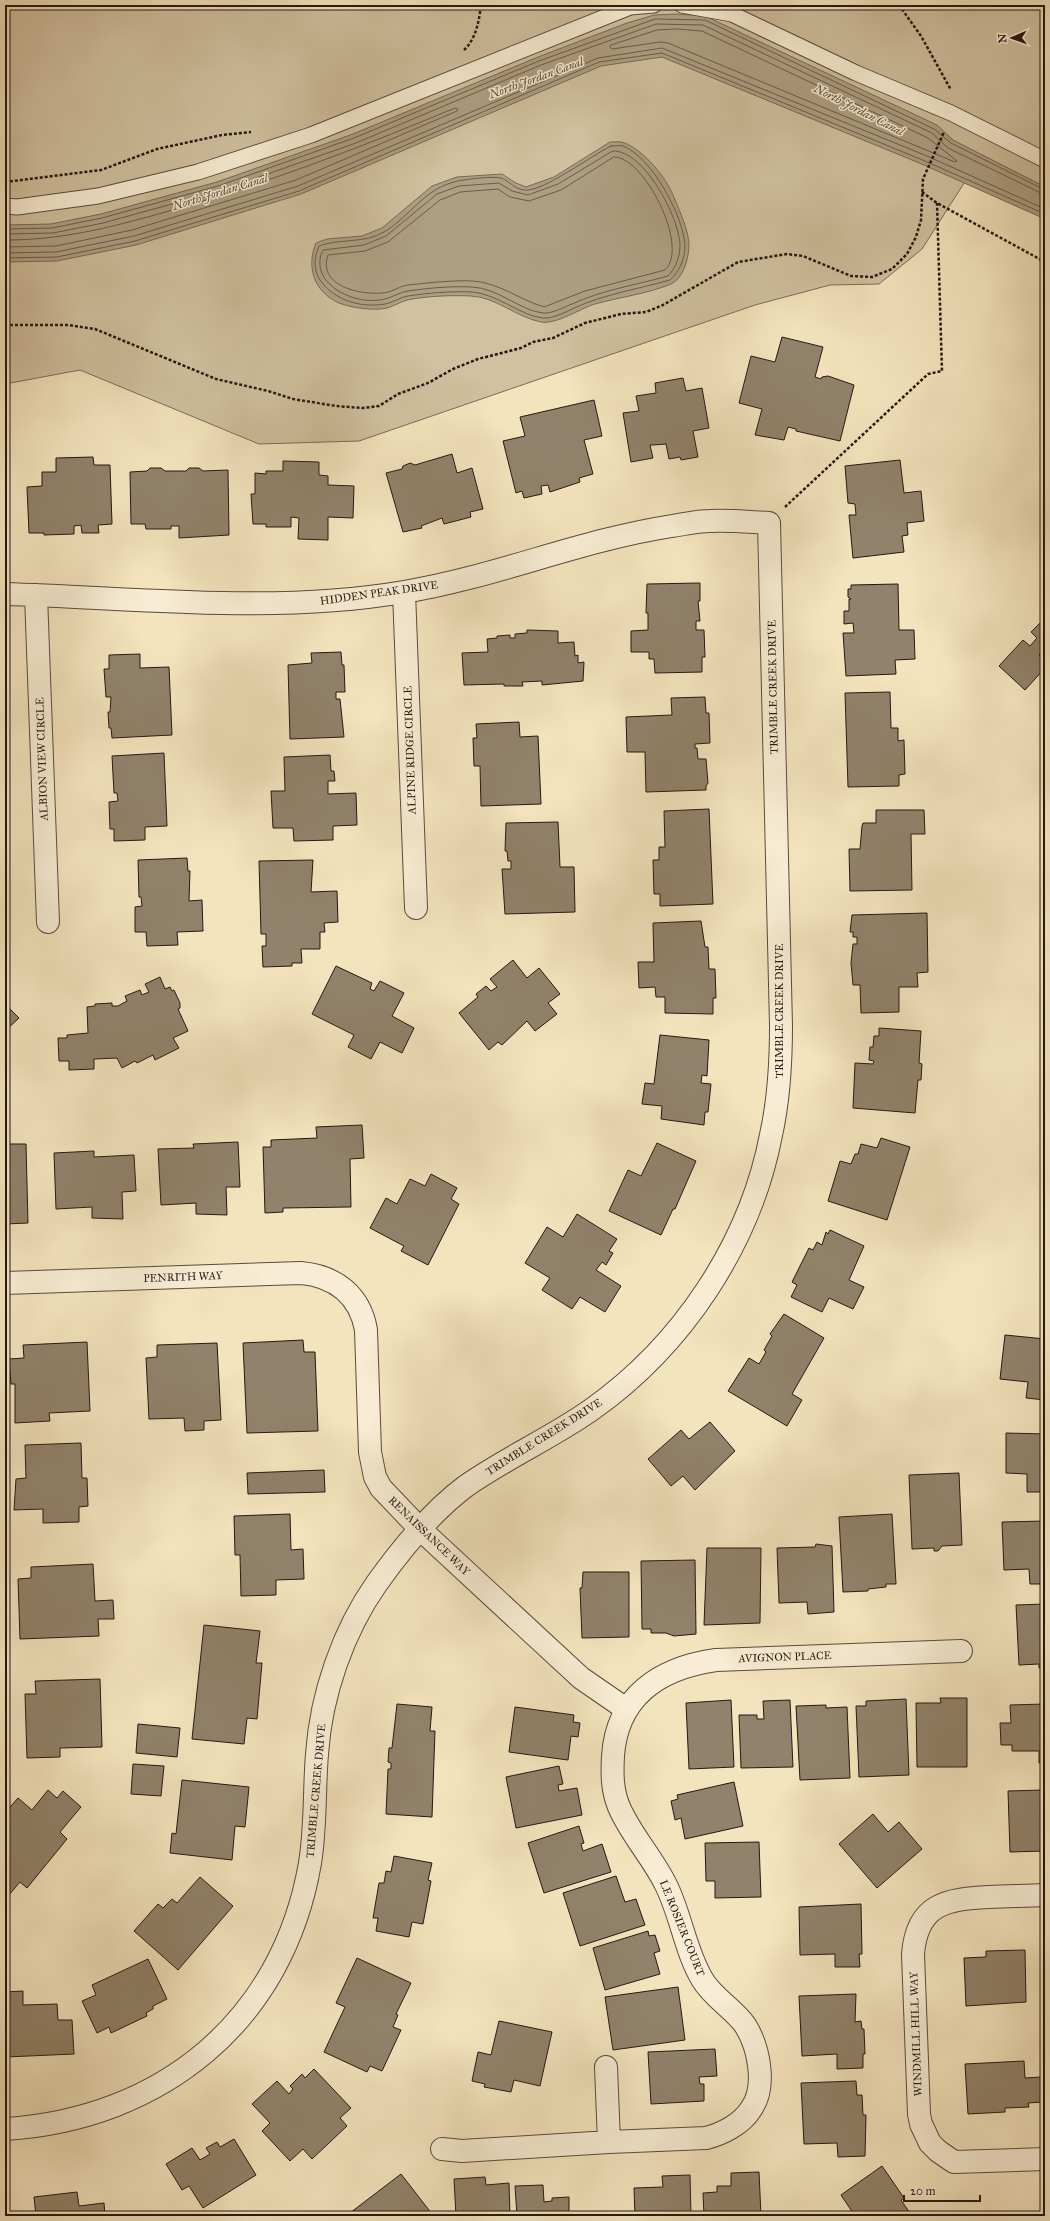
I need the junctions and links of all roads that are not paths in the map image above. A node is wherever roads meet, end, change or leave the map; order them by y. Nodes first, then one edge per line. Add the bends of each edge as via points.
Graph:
1 (654, 5) edge
2 (682, 5) edge
3 (1045, 160) edge
4 (5, 206) edge
5 (769, 523) joint
6 (404, 592) junction
7 (5, 594) edge
8 (36, 595) junction
9 (416, 908) dead end
10 (48, 922) dead end
11 (5, 1283) edge
12 (353, 1298) joint
13 (420, 1529) junction
14 (961, 1651) dead end
15 (626, 1709) junction
16 (1045, 1895) edge
17 (606, 2067) dead end
18 (5, 2129) edge
19 (609, 2142) junction
20 (442, 2150) dead end
21 (1045, 2159) edge

1 - 4 lane via 630,6 311,135 198,172 98,196 17,207
2 - 3 lane via 732,14 949,119
5 - 6 street, HIDDEN PEAK DRIVE via 710,521 639,531 468,578
5 - 13 street, TRIMBLE CREEK DRIVE via 781,1056 771,1137 762,1173 734,1243 716,1276 695,1307 647,1363 590,1411 464,1488
6 - 8 street, HIDDEN PEAK DRIVE via 335,600 276,603
6 - 9 street, ALPINE RIDGE CIRCLE
7 - 8 street, HIDDEN PEAK DRIVE
8 - 10 street, ALBION VIEW CIRCLE
11 - 12 street, PENRITH WAY via 301,1273 316,1274 330,1279 343,1287
12 - 13 street, RENAISSANCE WAY via 364,1318 366,1330 370,1452 375,1477 390,1498
13 - 15 street, RENAISSANCE WAY via 580,1678
13 - 18 street, TRIMBLE CREEK DRIVE via 375,1586 360,1611 334,1672 323,1710 317,1750 314,1827 305,1890 284,1949 255,1997 236,2023 212,2047 158,2086 97,2113 65,2122
14 - 15 street, AVIGNON PLACE via 698,1662 665,1675 637,1696
15 - 19 street, LE ROSIER COURT via 615,1737 613,1751 612,1778 616,1797 623,1814 666,1886 683,1926 691,1956 703,1980 720,2001 739,2017 750,2034 757,2054 759,2087 751,2110 716,2136
16 - 21 street, WINDMILL HILL WAY via 963,1898 943,1903 928,1914 917,1932 913,1954 919,2114 925,2134 938,2151 954,2162
17 - 19 street
19 - 20 street, LE ROSIER COURT

